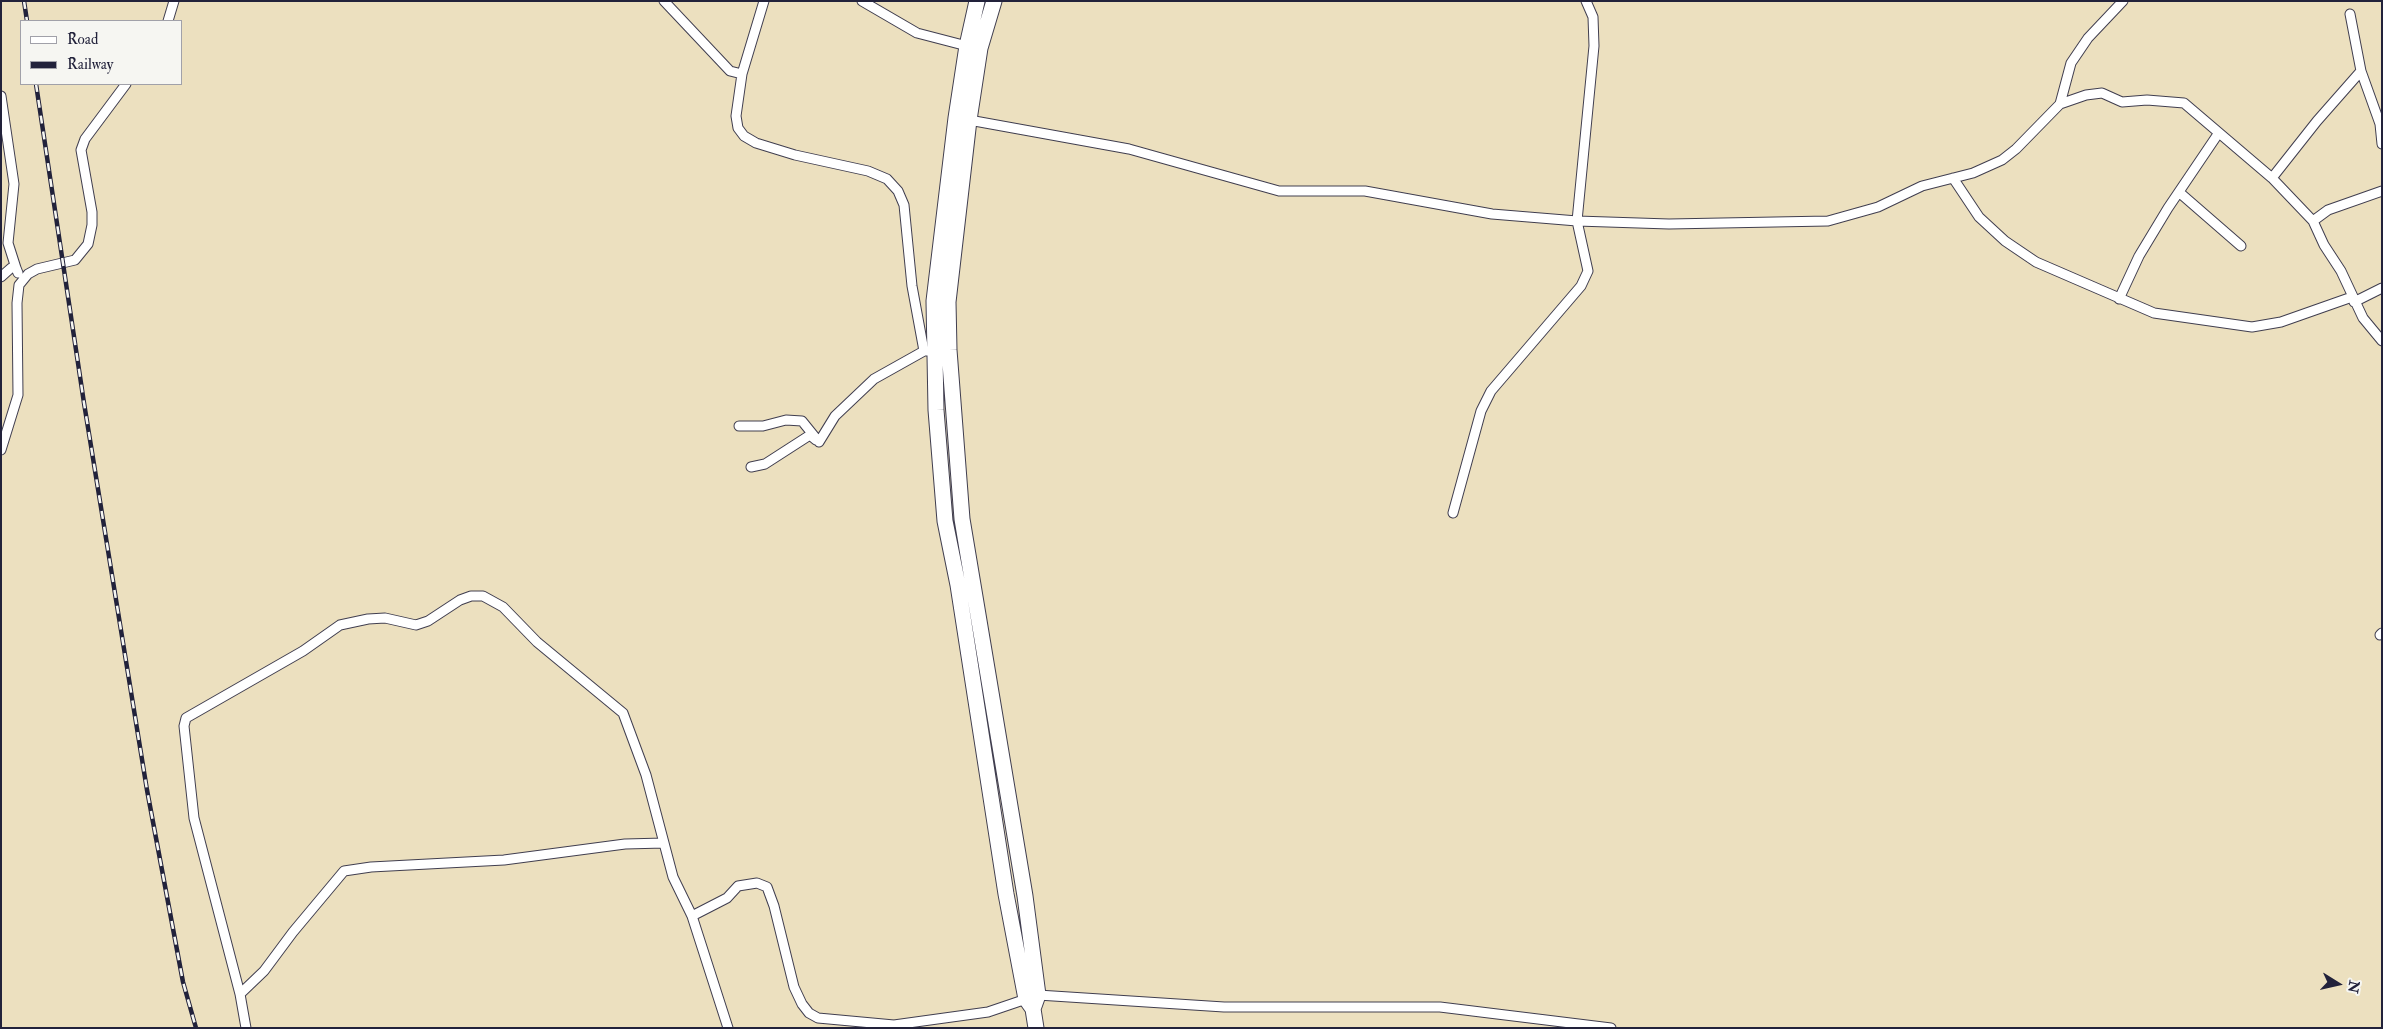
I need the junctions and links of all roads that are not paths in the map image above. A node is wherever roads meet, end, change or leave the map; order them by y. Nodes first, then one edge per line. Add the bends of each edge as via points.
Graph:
1 (174, 1) edge
2 (664, 1) edge
3 (764, 1) edge
4 (862, 1) edge
5 (977, 1) edge
6 (994, 1) edge
7 (1586, 1) edge
8 (2123, 1) edge
9 (2350, 14) dead end
10 (168, 20) edge
11 (967, 46) junction
12 (2361, 71) junction
13 (742, 74) junction
14 (125, 85) edge
15 (1, 96) edge
16 (2060, 104) junction
17 (969, 120) junction
18 (2218, 134) junction
19 (2382, 144) edge
20 (1953, 178) junction
21 (2272, 178) junction
22 (2382, 191) edge
23 (2180, 193) junction
24 (1577, 221) junction
25 (2313, 221) junction
26 (2241, 246) dead end
27 (16, 268) junction
28 (1, 277) edge
29 (22, 279) junction
30 (2382, 288) edge
31 (2353, 299) junction
32 (2119, 300) junction
33 (2382, 341) edge
34 (929, 351) junction
35 (739, 426) dead end
36 (819, 442) junction
37 (1, 450) edge
38 (751, 467) dead end
39 (1453, 513) dead end
40 (664, 843) junction
41 (692, 916) junction
42 (240, 994) junction
43 (1033, 1001) junction
44 (246, 1028) edge
45 (728, 1028) edge
46 (1036, 1028) edge
47 (1611, 1028) edge

1 - 10 street
2 - 13 street via 730,71
3 - 13 street
4 - 11 street via 917,33
5 - 11 main road
6 - 17 main road via 980,48
7 - 24 street via 1593,17 1594,46
8 - 16 street via 2088,38 2071,62
9 - 12 street
11 - 34 main road
12 - 19 street via 2380,124
12 - 21 street
13 - 34 street via 736,116 738,128 744,136 795,155 868,171 887,178 898,190 904,205 912,286
14 - 29 street via 85,139 81,150 92,212 88,244 75,260 36,269
15 - 27 street via 14,184 8,243
16 - 18 street via 2102,93 2122,102 2184,103
16 - 20 street via 2002,160
17 - 24 street via 1129,149 1278,191 1365,191 1492,214
17 - 43 main road via 948,302 952,412 964,528 1017,847
18 - 21 street
18 - 23 street
20 - 24 street via 1922,186 1878,207 1828,221 1669,224
20 - 32 street via 1979,217 2005,242 2036,262
21 - 25 street
22 - 25 street via 2328,210
23 - 26 street
23 - 32 street via 2140,256
24 - 39 street via 1588,271 1581,286 1491,391 1481,411
25 - 31 street
27 - 28 street via 9,269
27 - 29 street
29 - 37 street via 17,303 18,395
30 - 31 street
31 - 32 street via 2281,322 2252,327 2154,313
31 - 33 street via 2362,318
34 - 36 street via 874,379 835,416
34 - 43 main road via 945,520 1006,894
35 - 36 street via 802,421
36 - 38 street via 810,435 765,464
40 - 41 street via 673,876
40 - 42 street via 625,844 504,860 344,871 264,971
40 - 42 street via 646,775 623,713 536,642 503,607 483,596 471,596 416,625 385,618 340,625 303,650 194,712 184,723 194,818
41 - 43 street via 727,898 738,886 757,883 767,887 794,987 802,1004 818,1018 894,1025 988,1012
41 - 45 street
42 - 44 street
43 - 46 main road
43 - 47 street via 1224,1007 1440,1007

